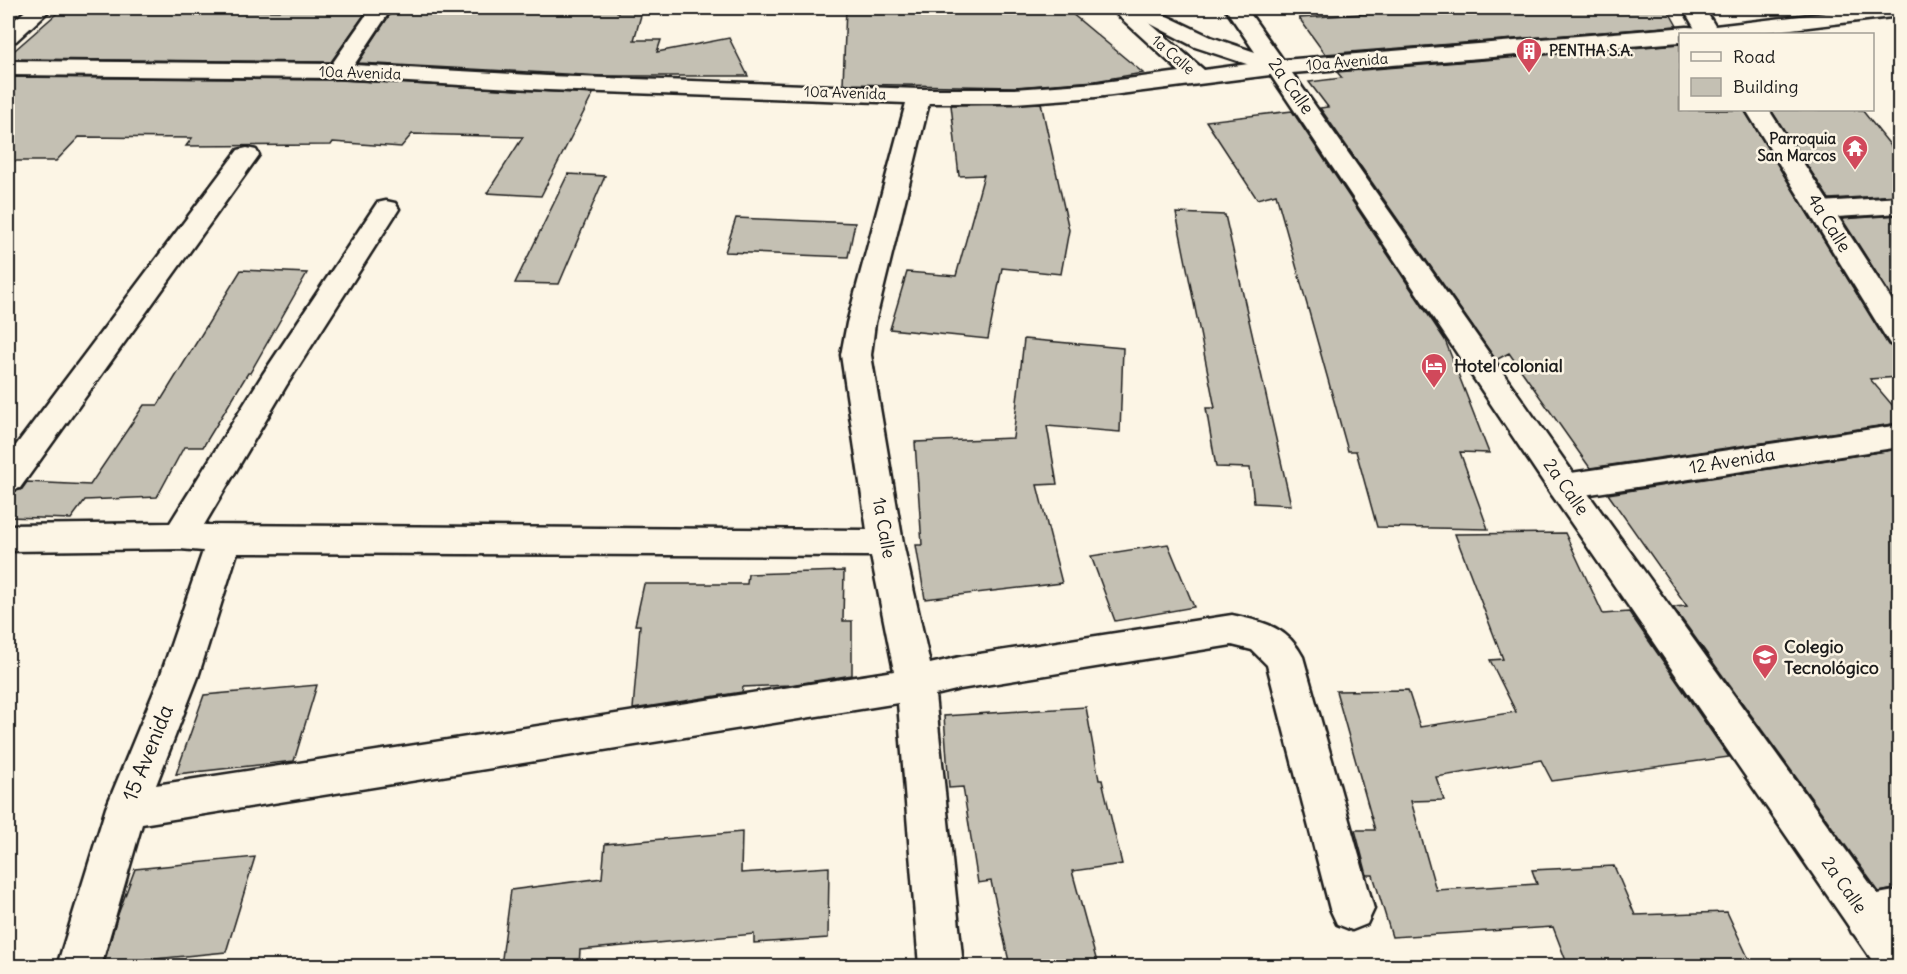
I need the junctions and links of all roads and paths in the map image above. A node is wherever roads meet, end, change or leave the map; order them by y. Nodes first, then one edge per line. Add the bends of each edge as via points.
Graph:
1 (40, 8) edge
2 (381, 8) edge
3 (1120, 8) edge
4 (1135, 8) edge
5 (1236, 8) edge
6 (1694, 8) edge
7 (1899, 10) edge
8 (1702, 33) edge
9 (1710, 33) edge
10 (1679, 35) edge
11 (8, 36) edge
12 (1278, 67) junction
13 (8, 68) edge
14 (339, 71) junction
15 (1200, 78) junction
16 (919, 96) junction
17 (1758, 111) edge
18 (247, 155) dead end
19 (1899, 204) edge
20 (386, 209) dead end
21 (1821, 210) junction
22 (1899, 337) edge
23 (1899, 436) edge
24 (8, 479) edge
25 (1564, 486) junction
26 (180, 536) junction
27 (8, 538) edge
28 (224, 540) junction
29 (886, 543) junction
30 (915, 684) junction
31 (126, 808) junction
32 (1352, 909) dead end
33 (1883, 915) edge
34 (1899, 963) edge
35 (79, 966) edge
36 (941, 966) edge

1 - 11 street
2 - 14 street
3 - 15 street, 1a Calle
4 - 12 street via 1203,42
5 - 12 street, 2a Calle
6 - 8 street
7 - 9 street
10 - 12 street, 10a Avenida
12 - 15 street, 10a Avenida
12 - 25 street, 2a Calle
13 - 14 street, 10a Avenida
14 - 16 street, 10a Avenida
15 - 16 street, 10a Avenida via 1015,96
16 - 29 street, 1a Calle via 856,355
17 - 21 street, 4a Calle
18 - 24 street
19 - 21 street
20 - 26 street via 274,381
21 - 22 street, 4a Calle
23 - 25 street, 12 Avenida
25 - 33 street, 2a Calle
26 - 27 street
26 - 28 street
28 - 29 street
28 - 31 street, 15 Avenida via 179,677
29 - 30 street, 1a Calle
30 - 31 street
30 - 32 street via 960,672 1232,630 1263,637 1284,657
30 - 36 street, 1a Calle
31 - 35 street, 15 Avenida
33 - 34 street, 2a Calle

